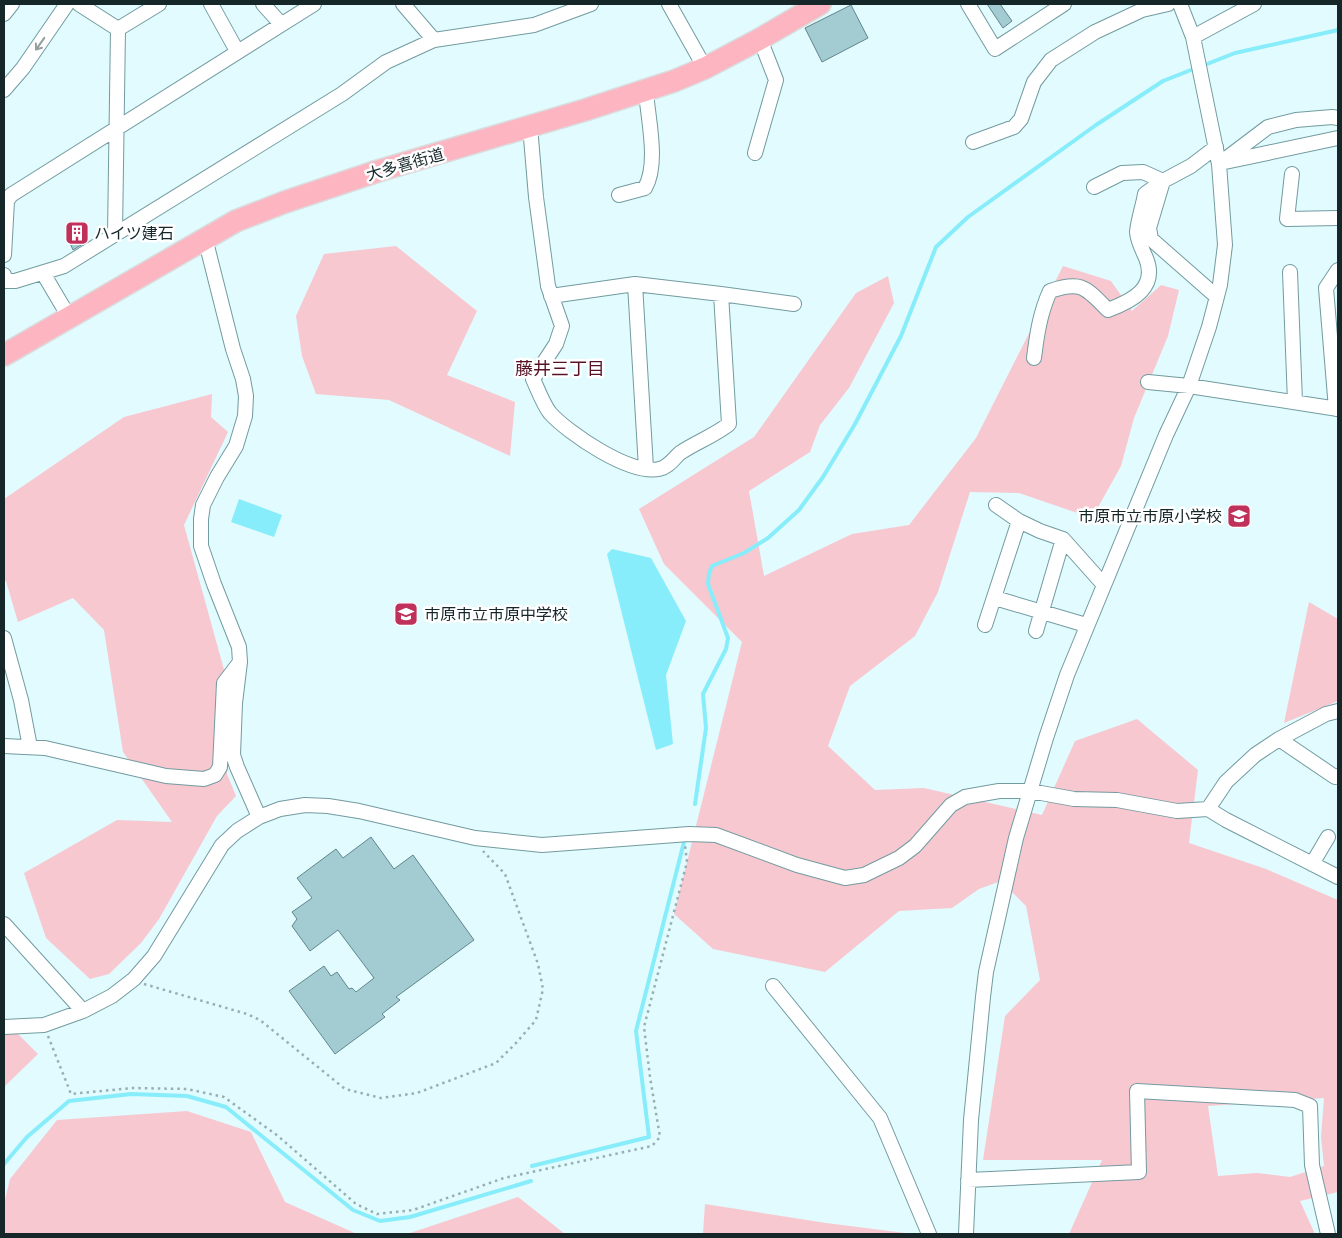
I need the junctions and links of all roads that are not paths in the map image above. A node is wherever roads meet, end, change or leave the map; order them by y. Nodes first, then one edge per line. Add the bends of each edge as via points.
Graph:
1 (12, 4) edge
2 (67, 4) edge
3 (79, 4) edge
4 (159, 4) edge
5 (211, 4) edge
6 (263, 4) edge
7 (314, 4) edge
8 (403, 4) edge
9 (591, 4) edge
10 (669, 4) edge
11 (820, 4) edge
12 (968, 4) edge
13 (1064, 4) edge
14 (1168, 4) edge
15 (1180, 4) edge
16 (1254, 4) edge
17 (4, 14) edge
18 (282, 24) junction
19 (118, 29) junction
20 (1193, 37) junction
21 (760, 39) junction
22 (434, 40) junction
23 (238, 51) junction
24 (705, 68) junction
25 (4, 90) edge
26 (646, 92) junction
27 (1338, 118) edge
28 (530, 126) junction
29 (117, 127) junction
30 (1338, 138) edge
31 (973, 142) dead end
32 (1216, 147) junction
33 (755, 153) dead end
34 (1219, 164) junction
35 (1292, 174) dead end
36 (1164, 181) junction
37 (1094, 187) dead end
38 (619, 194) dead end
39 (1338, 218) edge
40 (115, 234) junction
41 (206, 238) junction
42 (4, 255) edge
43 (1338, 270) edge
44 (1290, 272) dead end
45 (43, 273) junction
46 (4, 275) edge
47 (635, 284) junction
48 (720, 294) junction
49 (551, 296) junction
50 (1217, 297) junction
51 (794, 304) dead end
52 (69, 317) junction
53 (4, 355) edge
54 (1034, 358) dead end
55 (1148, 382) dead end
56 (1189, 386) junction
57 (1295, 402) junction
58 (1337, 409) edge
59 (646, 468) junction
60 (996, 505) dead end
61 (1019, 521) junction
62 (1063, 538) junction
63 (1104, 585) junction
64 (995, 598) junction
65 (1041, 611) junction
66 (985, 625) dead end
67 (1086, 625) junction
68 (1036, 631) dead end
69 (4, 638) edge
70 (240, 662) junction
71 (1338, 711) edge
72 (1279, 739) junction
73 (4, 746) edge
74 (30, 747) junction
75 (1338, 776) edge
76 (1030, 791) junction
77 (1208, 809) junction
78 (259, 816) junction
79 (1328, 837) dead end
80 (1312, 864) junction
81 (1338, 877) edge
82 (4, 924) edge
83 (773, 986) dead end
84 (83, 1011) junction
85 (4, 1027) edge
86 (968, 1180) junction
87 (930, 1234) edge
88 (966, 1234) edge
89 (1328, 1234) edge

1 - 17 street
2 -> 25 street
3 - 19 street
4 - 19 street
5 - 23 street
6 - 18 street
7 - 18 street
8 - 22 street
9 - 22 street via 534,25
10 - 24 street
11 - 21 highway, 大多喜街道
12 - 13 street via 995,49
14 - 31 street via 1142,10 1095,32 1051,60 1034,82 1021,119 1014,127
15 - 20 street
16 - 20 street
18 - 23 street
19 - 29 street
20 - 32 street
21 - 24 highway, 大多喜街道
21 - 33 street via 776,80
22 - 40 street via 386,62 342,94
23 - 29 street
24 - 26 highway, 大多喜街道
26 - 28 highway, 大多喜街道
26 - 38 street via 652,157 650,180 645,188
27 - 34 street via 1296,120 1268,127
28 - 41 highway, 大多喜街道 via 285,202 236,221
28 - 49 street via 536,197
29 - 40 street
29 - 42 street via 11,195 7,201
30 - 34 street
32 - 34 street
32 - 36 street
34 - 50 street via 1225,245
35 - 39 street via 1287,219
36 - 37 street via 1143,172 1122,173
36 - 50 street via 1149,228 1151,239
36 - 54 street via 1145,194 1137,234 1148,263 1149,281 1139,294 1108,310 1080,286 1050,291 1041,316
40 - 45 street via 64,266
41 - 52 highway, 大多喜街道
41 - 70 street via 246,396 245,416 236,446 203,505 201,546 239,647
43 - 58 street via 1326,288
44 - 57 street
45 - 46 street via 15,281 5,281
45 - 52 street
47 - 48 street
47 - 49 street
47 - 59 street
48 - 51 street
48 - 59 street via 729,424 669,464 658,469
49 - 59 street via 562,326 556,344 534,379 548,411 564,428 622,463
50 - 56 street
52 - 53 highway, 大多喜街道
55 - 56 street
56 - 57 street
56 - 63 street
57 - 58 street
60 - 61 street
61 - 62 street
61 - 64 street
62 - 63 street
62 - 65 street
63 - 67 street
64 - 65 street
64 - 66 street
65 - 67 street
65 - 68 street
67 - 76 street via 1066,675
69 - 74 street
70 - 74 street via 224,683 220,767 215,775 204,779 166,776 89,757
70 - 78 street via 233,755
71 - 72 street
72 - 75 street
72 - 77 street via 1254,755 1226,782
73 - 74 street
76 - 77 street via 1074,799 1117,800 1177,811
76 - 78 street via 999,790 966,797 952,805 915,846 899,858 864,875 845,878 797,865 716,835 683,834 542,844 476,838 328,806 305,805
76 - 86 street via 1016,838 986,972 976,1055
77 - 80 street
78 - 84 street via 222,845 154,956 134,979 112,996
79 - 80 street
80 - 81 street
82 - 84 street
83 - 87 street via 880,1118
84 - 85 street via 44,1024
86 - 88 street
86 - 89 street via 1139,1172 1137,1091 1295,1100 1310,1106 1312,1164

